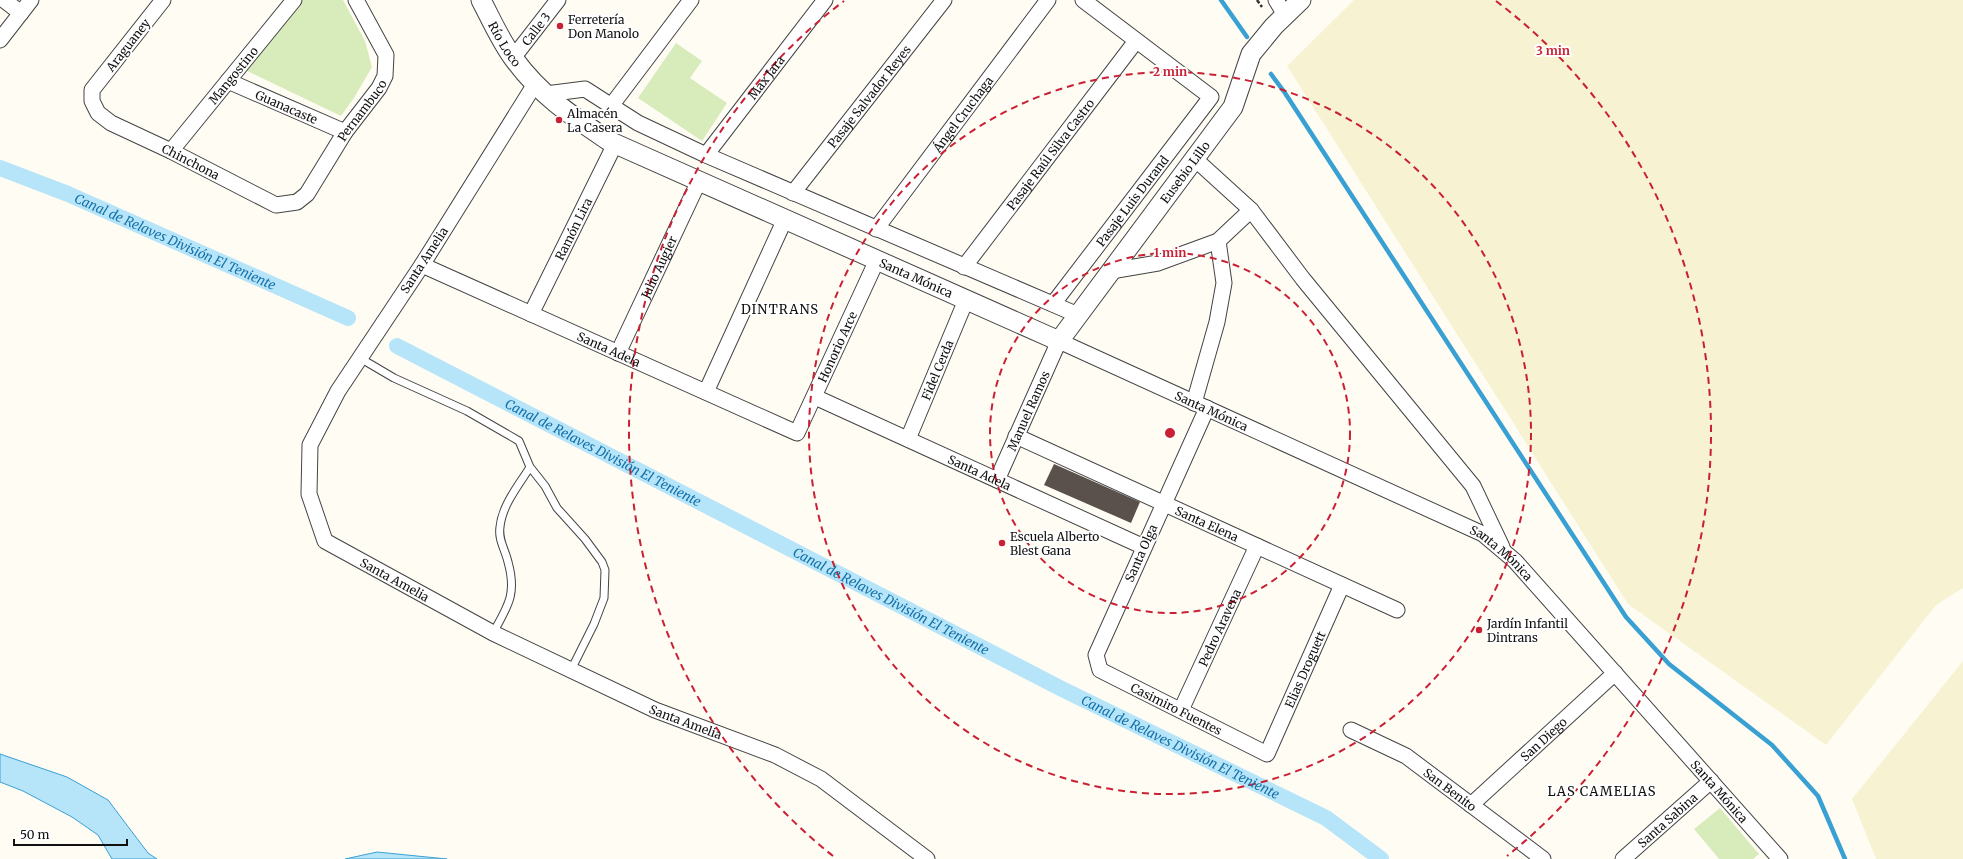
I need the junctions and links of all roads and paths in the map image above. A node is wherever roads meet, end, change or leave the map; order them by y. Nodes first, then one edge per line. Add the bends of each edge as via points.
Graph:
1 (4, 0) edge
2 (31, 0) edge
3 (163, 0) edge
4 (294, 0) edge
5 (356, 0) edge
6 (481, 0) edge
7 (558, 0) edge
8 (690, 0) edge
9 (825, 0) edge
10 (944, 0) edge
11 (1048, 0) edge
12 (1083, 0) edge
13 (1301, 0) edge
14 (1280, 8) edge
15 (21, 13) junction
16 (0, 40) edge
17 (1136, 41) junction
18 (513, 58) junction
19 (228, 81) junction
20 (540, 89) junction
21 (92, 90) joint
22 (611, 106) junction
23 (345, 132) junction
24 (615, 144) junction
25 (171, 150) junction
26 (706, 155) junction
27 (1195, 159) junction
28 (699, 181) junction
29 (793, 192) junction
30 (307, 194) joint
31 (1251, 210) junction
32 (785, 219) junction
33 (876, 229) junction
34 (1218, 241) junction
35 (877, 260) junction
36 (422, 265) junction
37 (964, 267) junction
38 (1112, 271) junction
39 (966, 300) junction
40 (1053, 304) junction
41 (531, 314) junction
42 (1078, 315) junction
43 (1059, 341) junction
44 (618, 353) junction
45 (360, 358) junction
46 (706, 392) junction
47 (815, 397) junction
48 (1200, 405) junction
49 (797, 433) joint
50 (1016, 436) junction
51 (908, 439) junction
52 (530, 467) junction
53 (996, 480) junction
54 (1164, 504) junction
55 (1257, 546) junction
56 (1144, 547) junction
57 (1504, 552) junction
58 (1342, 585) junction
59 (1397, 610) dead end
60 (493, 633) junction
61 (1096, 655) joint
62 (571, 670) junction
63 (1615, 673) junction
64 (1181, 710) junction
65 (1351, 730) dead end
66 (1267, 754) joint
67 (1711, 781) junction
68 (1471, 805) junction
69 (927, 859) edge
70 (1543, 859) edge
71 (1623, 859) edge
72 (1780, 859) edge

1 - 15 street
2 - 15 street
3 - 21 street, Araguaney
4 - 19 street, Mangostino
5 - 23 street, Pernambuco via 386,55 385,76 379,88
6 - 18 street, Río Loco
7 - 18 street, Calle 3
8 - 22 street
9 - 26 street, Max Jara
10 - 29 street, Pasaje Salvador Reyes
11 - 33 street, Ángel Cruchaga
12 - 17 street
13 - 14 street, Eusebio Lillo
14 - 27 street, Eusebio Lillo via 1274,26 1251,54 1233,107
15 - 16 street
17 - 37 street, Pasaje Raúl Silva Castro
17 - 40 street, Pasaje Luis Durand via 1211,97
18 - 20 street, Río Loco
19 - 23 street, Guanacaste
19 - 25 street, Mangostino
20 - 22 street via 586,89
20 - 24 street, Santa Mónica via 564,111
20 - 36 street, Santa Amelia
21 - 25 street, Chinchona via 92,101 98,113 111,123
22 - 26 street via 638,123
23 - 30 street, Pernambuco
24 - 28 street, Santa Mónica
24 - 41 street, Ramón Lira
25 - 30 street, Chinchona via 276,205 297,202
26 - 29 street
27 - 31 street
27 - 38 street, Eusebio Lillo
28 - 32 street, Santa Mónica
28 - 44 street, Julio Augier
29 - 33 street
31 - 34 street
31 - 57 street via 1303,279 1472,486
32 - 35 street, Santa Mónica
32 - 46 street
33 - 37 street
34 - 38 street via 1158,263
34 - 48 street, Santa Olga via 1224,284
35 - 39 street, Santa Mónica
35 - 47 street, Honorio Arce
36 - 41 street, Santa Adela
36 - 45 street, Santa Amelia
37 - 40 street
38 - 42 street, Eusebio Lillo
39 - 43 street, Santa Mónica
39 - 51 street, Fidel Cerda
40 - 42 street
41 - 44 street, Santa Adela
42 - 43 street, Eusebio Lillo
43 - 48 street, Santa Mónica
43 - 50 street, Manuel Ramos
44 - 46 street, Santa Adela
45 - 52 lane via 394,378 467,411 519,441
45 - 60 street, Santa Amelia via 338,391 310,445 309,494 325,541
46 - 49 street, Santa Adela
47 - 49 street, Honorio Arce
47 - 51 street, Santa Adela
48 - 54 street, Santa Olga
48 - 57 street, Santa Mónica via 1482,534
50 - 53 street, Manuel Ramos
50 - 54 street, Santa Elena
51 - 53 street, Santa Adela
52 - 60 lane via 507,503 500,525 500,539 512,584 510,603
52 - 62 lane via 545,486 557,508 585,538 605,570 604,598
53 - 56 street, Santa Adela
54 - 55 street, Santa Elena
54 - 56 street, Santa Olga
55 - 58 street, Santa Elena
55 - 64 street, Pedro Aravena
56 - 61 street, Santa Olga
57 - 63 street, Santa Mónica via 1515,561
58 - 59 street, Santa Elena
58 - 66 street, Elias Droguett
60 - 62 street, Santa Amelia
61 - 64 street, Casimiro Fuentes via 1100,670
62 - 69 street, Santa Amelia via 654,710 775,755 821,780
63 - 67 street, Santa Mónica
63 - 68 street, San Diego
64 - 66 street, Casimiro Fuentes
65 - 68 street, San Benito via 1406,756
67 - 71 street, Santa Sabina
67 - 72 street, Santa Mónica
68 - 70 street, San Benito

